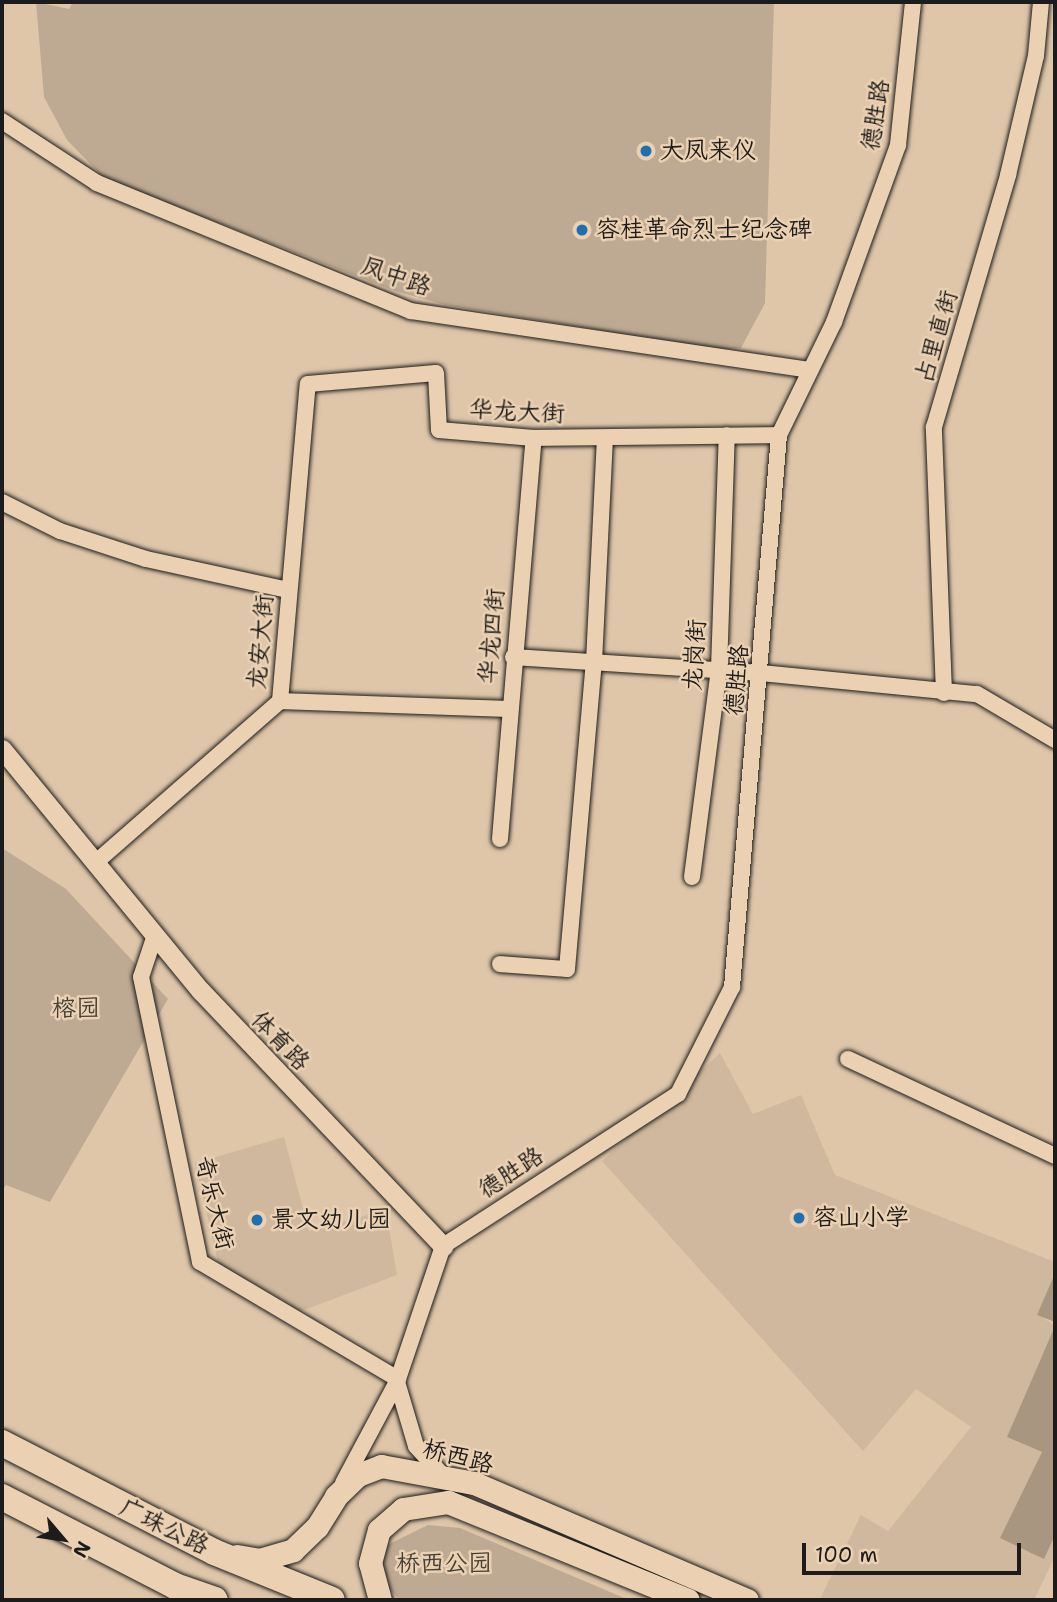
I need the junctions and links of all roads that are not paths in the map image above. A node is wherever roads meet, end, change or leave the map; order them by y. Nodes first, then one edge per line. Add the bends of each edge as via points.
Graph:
1 (913, 2) edge
2 (1041, 2) edge
3 (2, 121) edge
4 (810, 370) junction
5 (308, 384) joint
6 (727, 435) junction
7 (779, 435) junction
8 (534, 438) junction
9 (605, 438) junction
10 (2, 502) edge
11 (288, 590) junction
12 (513, 657) junction
13 (594, 662) junction
14 (719, 670) junction
15 (761, 673) junction
16 (944, 692) junction
17 (280, 701) junction
18 (508, 709) junction
19 (1054, 734) edge
20 (2, 749) edge
21 (500, 839) dead end
22 (95, 863) junction
23 (692, 877) dead end
24 (155, 935) junction
25 (500, 964) dead end
26 (848, 1059) dead end
27 (1055, 1156) edge
28 (443, 1246) junction
29 (397, 1380) junction
30 (2, 1443) edge
31 (446, 1479) junction
32 (336, 1496) junction
33 (2, 1497) edge
34 (214, 1552) junction
35 (215, 1600) edge
36 (332, 1600) edge
37 (380, 1600) edge
38 (688, 1600) edge
39 (747, 1600) edge

1 - 4 street, 德胜路 via 898,145 839,309
2 - 16 street, 占里直街 via 1036,56 1008,175 934,427
3 - 4 street, 凤中路 via 97,183 411,311
4 - 7 street, 德胜路
5 - 8 street, 华龙大街 via 436,373 439,430
5 - 11 street, 龙安大街
6 - 7 street, 华龙大街
6 - 9 street, 华龙大街
6 - 14 street, 龙岗街
7 - 15 street, 德胜路
8 - 9 street, 华龙大街
8 - 12 street, 华龙四街
9 - 13 street
10 - 11 street via 60,531 145,559
11 - 17 street, 龙安大街
12 - 13 street
12 - 18 street, 华龙四街
13 - 14 street
13 - 25 street via 567,970
14 - 15 street
14 - 23 street, 龙岗街
15 - 16 street
15 - 28 street, 德胜路 via 732,987 678,1094
16 - 19 street via 977,695
17 - 18 street
17 - 22 street, 龙安大街
18 - 21 street, 华龙四街
20 - 22 street, 体育路
22 - 24 street, 体育路
24 - 28 street, 体育路 via 240,1035
24 - 29 street, 奇乐大街 via 141,977 200,1262
26 - 27 street
28 - 29 street
29 - 31 street via 416,1446
29 - 32 street
30 - 34 highway, 广珠公路
31 - 32 main road, 桥西路 via 381,1466 358,1475
31 - 39 main road, 桥西路 via 474,1483
32 - 34 main road, 桥西路 via 317,1527 293,1550 259,1560
33 - 35 highway, 广珠公路 via 175,1586
34 - 36 highway, 广珠公路
37 - 38 main road, 桥西路 via 370,1563 379,1530 403,1509 448,1502

